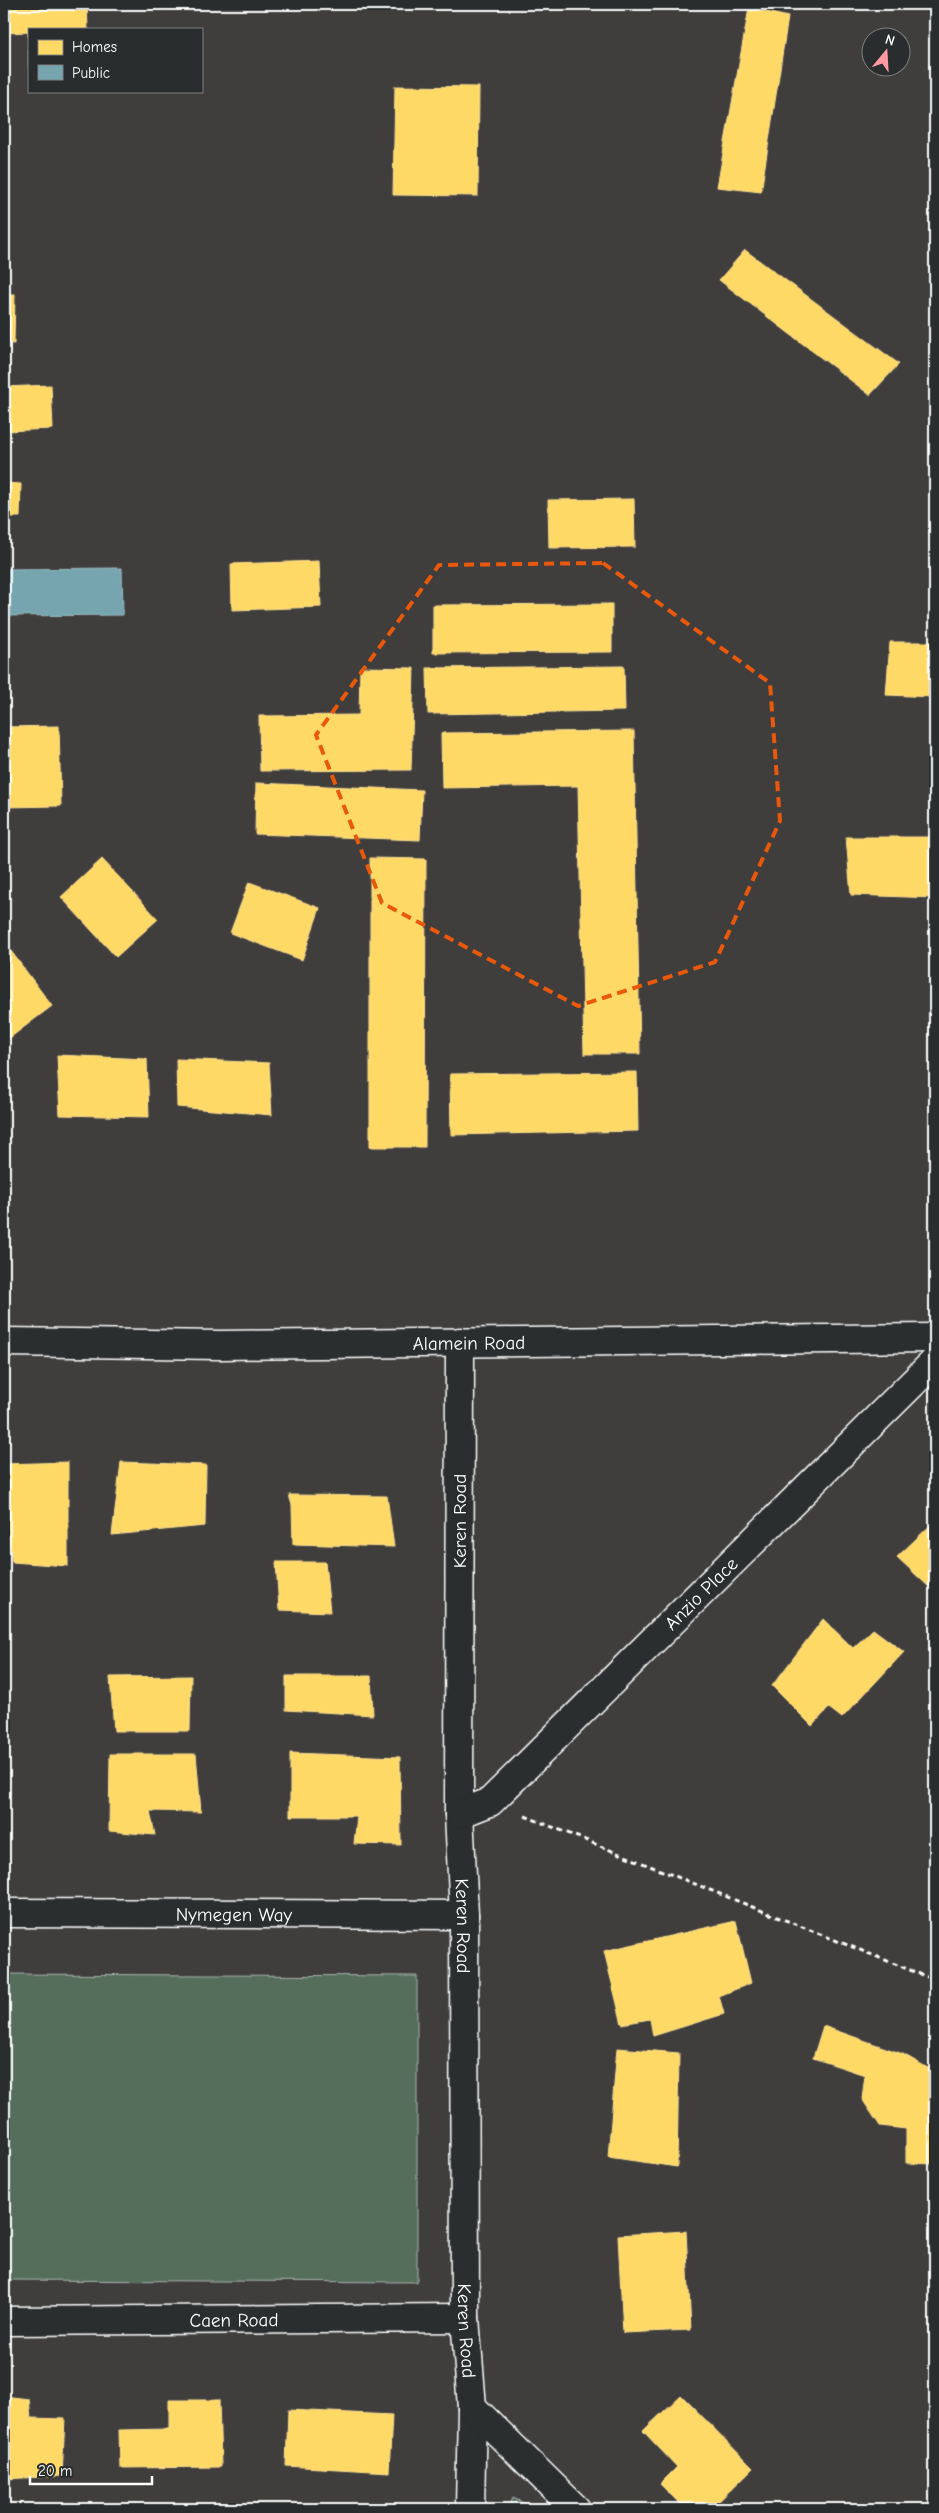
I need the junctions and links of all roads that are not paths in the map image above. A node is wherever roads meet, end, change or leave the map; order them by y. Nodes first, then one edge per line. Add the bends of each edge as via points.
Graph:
1 (935, 1338) edge
2 (4, 1342) edge
3 (460, 1342) junction
4 (935, 1361) edge
5 (459, 1814) junction
6 (4, 1914) edge
7 (464, 1915) junction
8 (465, 2318) junction
9 (4, 2320) edge
10 (472, 2407) junction
11 (470, 2509) edge
12 (576, 2509) edge

1 - 3 street, Alamein Road
2 - 3 street, Alamein Road via 220,1345
3 - 5 street, Keren Road
4 - 5 street, Anzio Place via 490,1802
5 - 7 street, Keren Road
6 - 7 street, Nymegen Way
7 - 8 street, Keren Road
8 - 9 street, Caen Road
8 - 10 street, Keren Road
10 - 11 street, Keren Road
10 - 12 street

